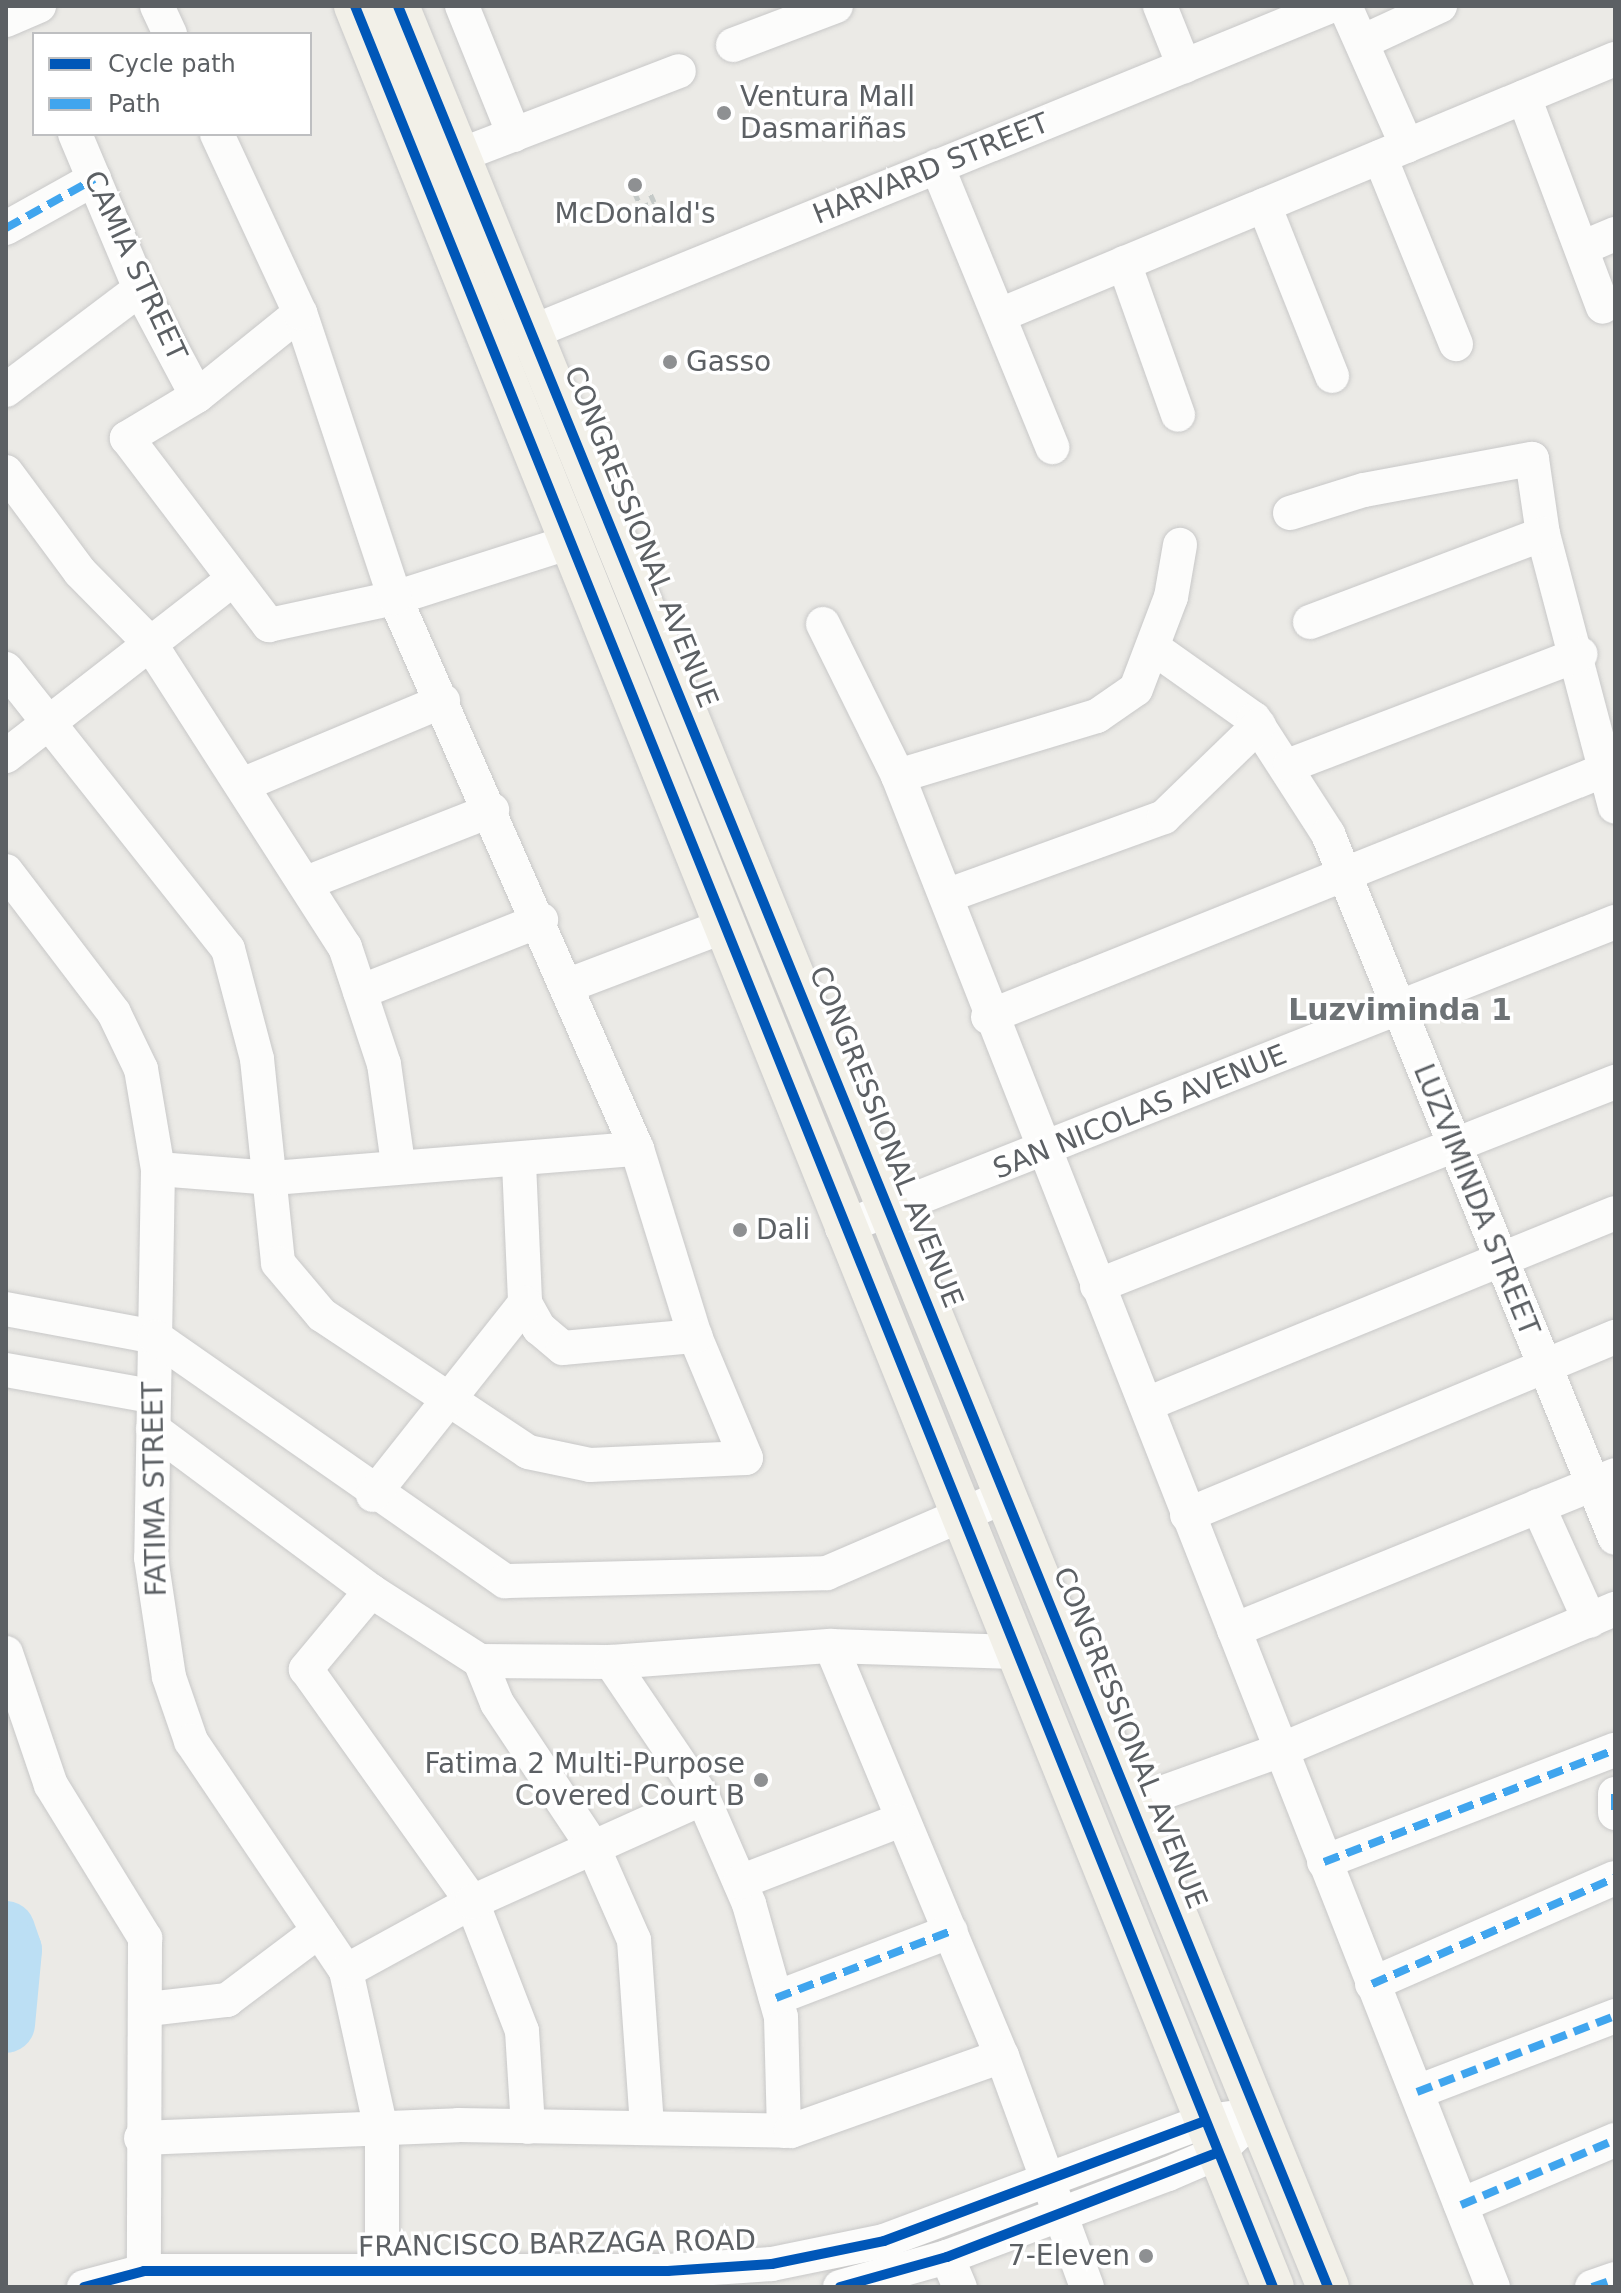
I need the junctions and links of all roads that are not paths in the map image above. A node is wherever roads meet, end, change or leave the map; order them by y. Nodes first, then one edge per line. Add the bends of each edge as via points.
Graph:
1 (157, 6) edge
2 (355, 6) edge
3 (398, 6) edge
4 (462, 6) edge
5 (836, 6) edge
6 (1160, 6) edge
7 (1331, 6) edge
8 (1345, 6) edge
9 (1440, 6) edge
10 (169, 32) edge
11 (1362, 42) junction
12 (733, 45) dead end
13 (1615, 59) edge
14 (1184, 66) junction
15 (679, 71) dead end
16 (1524, 97) junction
17 (514, 135) junction
18 (76, 136) edge
19 (218, 136) edge
20 (1393, 151) junction
21 (459, 157) junction
22 (937, 166) junction
23 (420, 170) junction
24 (94, 179) junction
25 (1264, 205) junction
26 (6, 228) edge
27 (1615, 234) edge
28 (1582, 248) junction
29 (1124, 263) junction
30 (140, 289) junction
31 (1603, 307) dead end
32 (300, 313) junction
33 (1000, 315) junction
34 (531, 333) junction
35 (1456, 344) dead end
36 (491, 349) junction
37 (1332, 376) dead end
38 (6, 390) edge
39 (197, 396) junction
40 (1178, 415) dead end
41 (1052, 447) dead end
42 (6, 472) edge
43 (1290, 513) dead end
44 (1543, 534) junction
45 (570, 542) junction
46 (1180, 545) dead end
47 (233, 579) junction
48 (395, 598) junction
49 (1310, 622) dead end
50 (823, 624) dead end
51 (149, 642) junction
52 (1155, 649) junction
53 (1580, 654) junction
54 (6, 669) edge
55 (443, 701) junction
56 (50, 724) junction
57 (1259, 725) junction
58 (6, 756) edge
59 (1290, 765) junction
60 (1605, 770) junction
61 (898, 776) junction
62 (242, 785) junction
63 (1615, 807) edge
64 (492, 810) junction
65 (6, 871) edge
66 (1345, 876) junction
67 (306, 883) junction
68 (946, 896) junction
69 (541, 920) junction
70 (1615, 922) edge
71 (722, 927) junction
72 (569, 985) junction
73 (360, 992) junction
74 (1399, 1008) junction
75 (988, 1017) junction
76 (1615, 1082) edge
77 (1455, 1148) junction
78 (637, 1149) junction
79 (1043, 1152) junction
80 (398, 1163) junction
81 (519, 1163) junction
82 (158, 1169) junction
83 (273, 1178) junction
84 (889, 1211) junction
85 (1615, 1213) edge
86 (842, 1228) junction
87 (1501, 1261) junction
88 (1097, 1286) junction
89 (525, 1303) junction
90 (6, 1309) edge
91 (695, 1336) junction
92 (155, 1337) junction
93 (1615, 1337) edge
94 (1543, 1366) junction
95 (6, 1370) edge
96 (444, 1399) junction
97 (1147, 1404) junction
98 (152, 1413) junction
99 (1602, 1480) edge
100 (373, 1495) junction
101 (1006, 1496) junction
102 (1538, 1506) junction
103 (1187, 1515) junction
104 (963, 1520) junction
105 (1615, 1538) edge
106 (371, 1591) junction
107 (1603, 1615) edge
108 (1234, 1630) junction
109 (831, 1646) junction
110 (1015, 1652) junction
111 (6, 1653) edge
112 (480, 1661) junction
113 (611, 1662) junction
114 (1281, 1750) junction
115 (1615, 1750) edge
116 (1615, 1794) edge
117 (703, 1798) junction
118 (1131, 1804) junction
119 (1615, 1813) edge
120 (898, 1821) junction
121 (593, 1847) junction
122 (1324, 1862) junction
123 (1615, 1878) edge
124 (740, 1882) junction
125 (472, 1902) junction
126 (319, 1931) junction
127 (951, 1931) junction
128 (346, 1971) junction
129 (1372, 1984) junction
130 (776, 1998) junction
131 (148, 2009) junction
132 (1615, 2016) edge
133 (1002, 2056) junction
134 (1417, 2092) junction
135 (1258, 2114) junction
136 (647, 2124) junction
137 (528, 2127) junction
138 (784, 2131) junction
139 (382, 2133) junction
140 (141, 2138) junction
141 (1210, 2138) junction
142 (1615, 2140) edge
143 (1043, 2182) junction
144 (1461, 2205) junction
145 (1056, 2215) junction
146 (954, 2272) edge
147 (144, 2279) edge
148 (382, 2279) edge
149 (668, 2279) edge
150 (1615, 2279) edge
151 (84, 2287) edge
152 (840, 2287) edge
153 (1087, 2287) edge
154 (1273, 2287) edge
155 (1328, 2287) edge
156 (1493, 2287) edge
157 (1592, 2287) edge

1 - 10 street
2 - 23 main road
3 - 21 main road, CONGRESSIONAL AVENUE
4 - 17 street
5 - 12 street
6 - 14 street
7 - 14 street, HARVARD STREET
8 - 11 street
9 - 11 street
11 - 20 street
13 - 16 street
14 - 22 street, HARVARD STREET
15 - 17 street
16 - 20 street
16 - 28 street
17 - 21 street
18 - 24 street, CAMIA STREET
19 - 32 street
20 - 25 street
20 - 35 street
21 - 23 street
21 - 34 main road, CONGRESSIONAL AVENUE
22 - 33 street
22 - 34 street, HARVARD STREET
23 - 36 main road
24 - 26 street
24 - 30 street, CAMIA STREET
25 - 29 street
25 - 37 street
27 - 28 street
28 - 31 street
29 - 33 street
29 - 40 street
30 - 38 street
30 - 39 street, CAMIA STREET
32 - 39 street
32 - 48 street
33 - 41 street
34 - 36 street, HARVARD STREET
34 - 84 main road, CONGRESSIONAL AVENUE
36 - 45 main road
39 - 47 street via 127,438
42 - 51 street via 80,572
43 - 44 street via 1364,490 1532,459
44 - 49 street
44 - 53 street
45 - 48 street
45 - 71 main road
46 - 52 street
47 - 48 street via 269,625
47 - 51 street
48 - 55 street
50 - 61 street
51 - 56 street
51 - 62 street
52 - 57 street, LUZVIMINDA STREET
52 - 61 street via 1136,689 1097,716
53 - 59 street
53 - 60 street
54 - 56 street
55 - 62 street
55 - 64 street
56 - 58 street
56 - 83 street via 228,949 248,1008
57 - 59 street, LUZVIMINDA STREET
57 - 68 street via 1164,817
59 - 66 street, LUZVIMINDA STREET
60 - 63 street
60 - 66 street
61 - 68 street
62 - 67 street
64 - 67 street
64 - 69 street
65 - 82 street, FATIMA STREET via 114,1013 141,1069
66 - 74 street, LUZVIMINDA STREET
66 - 75 street
67 - 73 street via 345,947
68 - 75 street
69 - 72 street
69 - 73 street
70 - 74 street, SAN NICOLAS AVENUE
71 - 72 street
71 - 86 main road
72 - 78 street
73 - 80 street via 384,1064
74 - 77 street, LUZVIMINDA STREET
74 - 79 street, SAN NICOLAS AVENUE
75 - 79 street
76 - 77 street
77 - 87 street, LUZVIMINDA STREET
77 - 88 street
78 - 81 street
78 - 91 street
79 - 84 street, SAN NICOLAS AVENUE
79 - 88 street
80 - 81 street
80 - 83 street
81 - 89 street
82 - 83 street
82 - 92 street, FATIMA STREET
83 - 96 street via 278,1263 322,1315
84 - 86 street, SAN NICOLAS AVENUE
84 - 101 main road, CONGRESSIONAL AVENUE
85 - 87 street
86 - 104 main road
87 - 94 street, LUZVIMINDA STREET
87 - 97 street
88 - 97 street
89 - 91 street via 539,1328 563,1348
89 - 96 street
90 - 92 street
91 - 96 street via 746,1458 590,1465 528,1452
92 - 98 street, FATIMA STREET
92 - 100 street via 293,1428
93 - 94 street
94 - 99 street, LUZVIMINDA STREET
94 - 103 street
95 - 98 street
96 - 100 street
97 - 103 street
98 - 106 street
98 - 126 street, FATIMA STREET via 151,1558 169,1677 191,1741
99 - 102 street
99 - 105 street, LUZVIMINDA STREET
100 - 104 street via 505,1581 827,1573
101 - 104 street
101 - 118 main road, CONGRESSIONAL AVENUE
102 - 107 street
102 - 108 street
103 - 108 street
104 - 110 main road
106 - 112 street
106 - 125 street via 306,1669
107 - 114 street
108 - 114 street
109 - 110 street
109 - 113 street
109 - 120 street
110 - 141 main road via 1147,1967
111 - 131 street via 51,1785 145,1938
112 - 113 street
112 - 121 street via 497,1703
113 - 117 street
114 - 118 street
114 - 122 street
115 - 122 street
116 - 119 street
117 - 121 street
117 - 124 street
118 - 135 main road, CONGRESSIONAL AVENUE
120 - 124 street
120 - 127 street
121 - 125 street
121 - 136 street via 634,1940
122 - 129 street
123 - 129 street
124 - 130 street
125 - 128 street
125 - 137 street via 522,2031
126 - 128 street, FATIMA STREET
126 - 131 street via 227,2000
127 - 130 street
127 - 133 street
128 - 139 street, FATIMA STREET
129 - 134 street
130 - 138 street
131 - 140 street
132 - 134 street
133 - 138 street
133 - 143 street
134 - 144 street
135 - 141 street, FRANCISCO BARZAGA ROAD
135 - 155 main road, CONGRESSIONAL AVENUE
136 - 137 street
136 - 138 street
137 - 139 street via 458,2125
139 - 140 street
139 - 148 street, FATIMA STREET
140 - 147 street
141 - 143 street, FRANCISCO BARZAGA ROAD
141 - 145 street, FRANCISCO BARZAGA ROAD
141 - 154 main road
142 - 144 street
143 - 145 street
143 - 149 street, FRANCISCO BARZAGA ROAD via 884,2241
144 - 156 street
145 - 146 street, FRANCISCO BARZAGA ROAD
145 - 153 street
146 - 152 street, FRANCISCO BARZAGA ROAD
147 - 148 street, FRANCISCO BARZAGA ROAD
147 - 151 street, FRANCISCO BARZAGA ROAD
148 - 149 street, FRANCISCO BARZAGA ROAD
150 - 157 street

